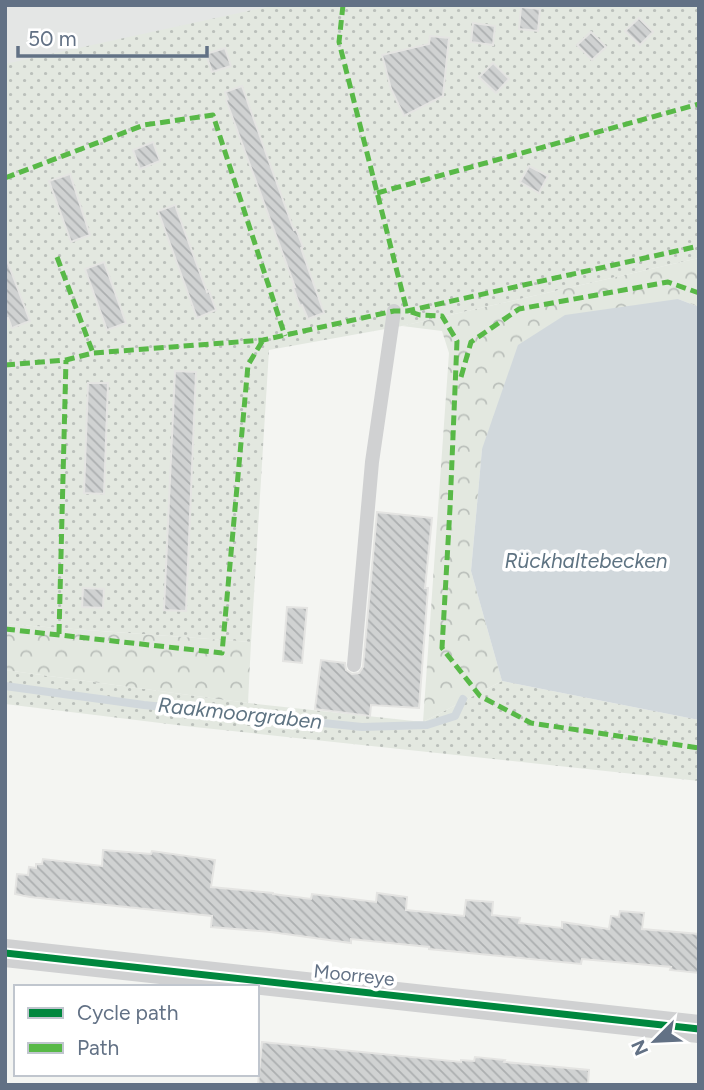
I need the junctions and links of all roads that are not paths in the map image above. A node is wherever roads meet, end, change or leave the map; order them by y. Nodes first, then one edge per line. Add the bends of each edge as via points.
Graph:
1 (394, 311) dead end
2 (354, 665) dead end
3 (5, 953) edge
4 (699, 1029) edge

1 - 2 lane via 372,462
3 - 4 street, Moorreye

